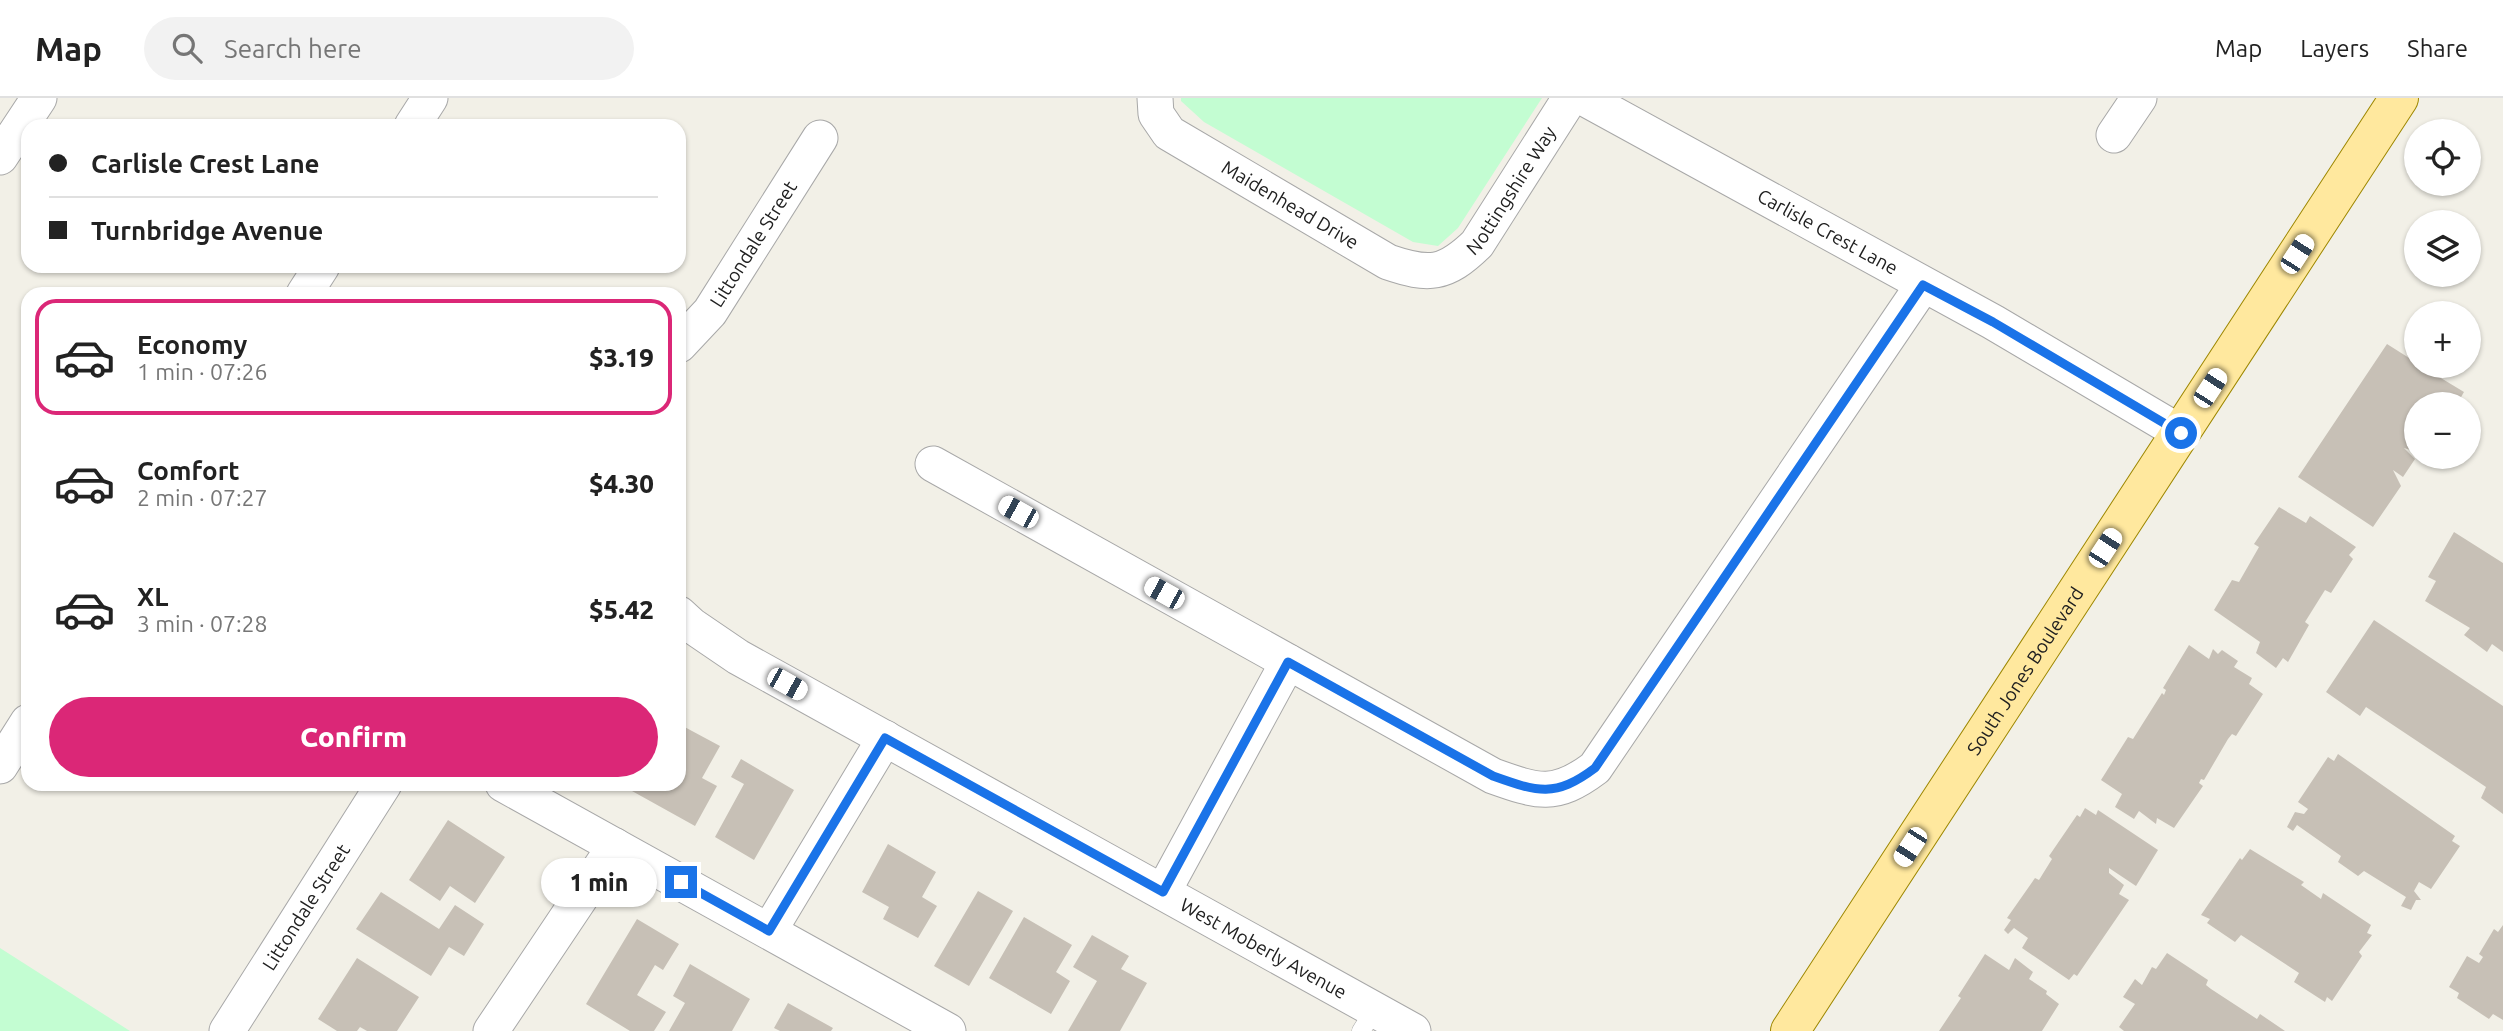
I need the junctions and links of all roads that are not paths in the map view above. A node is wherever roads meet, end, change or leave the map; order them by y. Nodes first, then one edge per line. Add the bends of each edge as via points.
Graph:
1 (39, 98) edge
2 (430, 98) edge
3 (1570, 98) edge
4 (1584, 98) edge
5 (2139, 98) edge
6 (2399, 98) edge
7 (1155, 106) edge
8 (25, 119) edge
9 (416, 119) edge
10 (21, 125) edge
11 (2114, 135) dead end
12 (820, 138) dead end
13 (0, 157) edge
14 (1438, 271) joint
15 (1923, 285) junction
16 (686, 338) edge
17 (2181, 433) junction
18 (933, 464) dead end
19 (686, 620) edge
20 (1288, 662) junction
21 (21, 733) edge
22 (885, 738) junction
23 (0, 766) edge
24 (380, 791) edge
25 (516, 791) edge
26 (615, 846) junction
27 (1163, 892) junction
28 (769, 931) junction
29 (900, 1020) edge
30 (1368, 1020) edge
31 (227, 1031) edge
32 (491, 1031) edge
33 (948, 1031) edge
34 (1413, 1031) edge
35 (1790, 1031) edge

1 - 8 street
2 - 9 street
3 - 14 street, Nottingshire Way via 1477,244
4 - 15 street, Carlisle Crest Lane
5 - 11 street
6 - 17 main road, South Jones Boulevard
7 - 14 street, Maidenhead Drive via 1169,134 1388,262 1413,271
10 - 13 street
12 - 16 street, Littondale Street via 710,312
15 - 17 street, Carlisle Crest Lane
15 - 20 street via 1595,768 1578,781 1554,790 1493,776
17 - 35 main road, South Jones Boulevard
18 - 20 street
19 - 22 street, West Moberly Avenue via 738,657
20 - 27 street
21 - 23 street
22 - 27 street, West Moberly Avenue
22 - 28 street
24 - 31 street, Littondale Street
25 - 26 street
26 - 28 street
26 - 32 street
27 - 30 street, West Moberly Avenue
28 - 29 street
29 - 33 street
30 - 34 street, West Moberly Avenue

